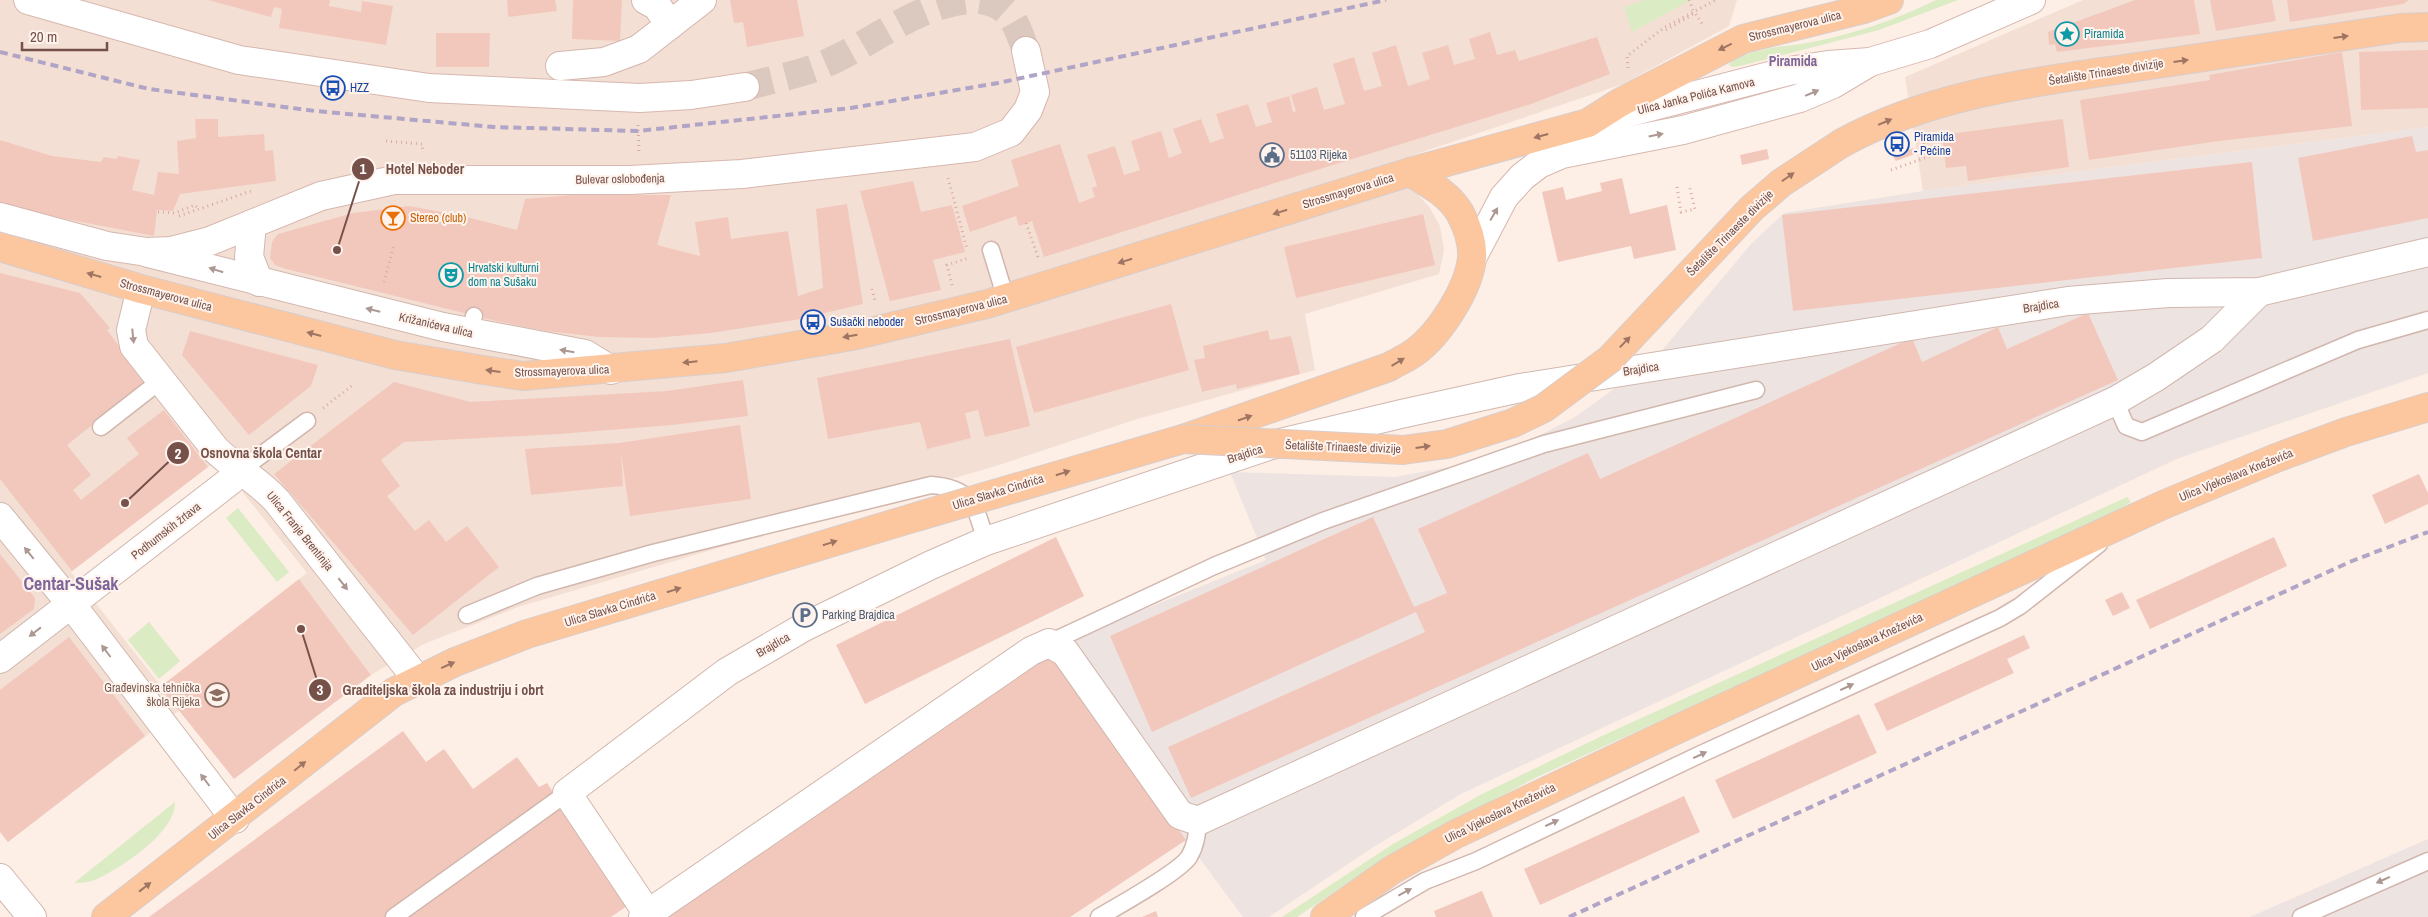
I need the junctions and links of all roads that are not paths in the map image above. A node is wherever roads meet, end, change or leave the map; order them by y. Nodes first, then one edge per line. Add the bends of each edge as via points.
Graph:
1 (28, 0) edge
2 (646, 0) edge
3 (702, 0) edge
4 (1889, 0) edge
5 (2031, 0) edge
6 (670, 26) junction
7 (2428, 27) edge
8 (1026, 51) tunnel mouth
9 (1870, 62) junction
10 (560, 66) dead end
11 (746, 86) tunnel mouth
12 (1588, 123) junction
13 (1410, 172) junction
14 (0, 217) edge
15 (252, 224) junction
16 (0, 247) edge
17 (991, 250) dead end
18 (147, 252) junction
19 (2428, 252) edge
20 (1472, 258) junction
21 (259, 282) junction
22 (141, 289) junction
23 (2259, 292) junction
24 (1006, 299) junction
25 (2428, 320) edge
26 (611, 370) junction
27 (160, 381) junction
28 (1756, 390) dead end
29 (2114, 401) junction
30 (2428, 407) edge
31 (307, 421) road end
32 (100, 427) dead end
33 (1183, 439) junction
34 (241, 470) junction
35 (0, 517) edge
36 (2122, 524) junction
37 (986, 541) junction
38 (71, 604) junction
39 (467, 615) dead end
40 (1049, 643) junction
41 (0, 659) edge
42 (417, 679) junction
43 (567, 793) junction
44 (235, 819) junction
45 (1198, 821) junction
46 (2428, 861) edge
47 (646, 915) edge
48 (106, 917) edge
49 (394, 917) edge
50 (1099, 917) edge
51 (1325, 917) edge
52 (1364, 917) edge
53 (2301, 917) edge

1 - 11 street via 239,60 429,88 640,98 691,95
2 - 6 street via 657,6
3 - 6 street
4 -> 12 main road, Strossmayerova ulica via 1743,39 1604,111
5 - 9 street, Ulica Janka Polića Kamova via 1930,44
6 - 10 street via 639,49 604,62
33 -> 7 main road, Šetalište Trinaeste divizije, bridge via 1403,450 1447,444 1513,423 1544,408 1610,359 1752,208 1781,182 1842,144 1888,121 1930,105 2010,87
8 - 15 street, Bulevar oslobođenja via 1035,92 1028,110 1010,132 974,147 742,174 630,180 394,180 321,196
9 - 12 street, Ulica Janka Polića Kamova via 1828,64 1789,71
20 -> 9 street via 1504,197 1539,164 1562,154 1683,130 1800,98 1833,84
12 -> 13 main road, Strossmayerova ulica
13 - 20 main road via 1444,195 1459,212 1469,232
13 -> 24 main road, Strossmayerova ulica
14 - 18 street, Križanićeva ulica via 107,246
15 - 18 street, Bulevar oslobođenja via 192,247
15 - 21 street via 249,257
22 -> 16 main road, Strossmayerova ulica
17 - 24 lane
21 -> 18 street, Križanićeva ulica
19 - 23 street, Brajdica
33 -> 20 main road via 1380,371 1417,351 1442,324 1463,289
26 -> 21 street, Križanićeva ulica via 584,354 472,324
26 -> 22 main road, Strossmayerova ulica via 523,376 404,357
22 -> 27 street, Ulica Franje Brentinija via 131,330 134,346
23 - 29 street via 2212,339
23 - 37 street, Brajdica via 2168,293 2068,301 1520,388 1268,446
24 -> 26 main road, Strossmayerova ulica via 856,335 726,358
25 - 29 lane via 2358,340 2142,432 2126,426
27 - 32 lane
27 - 34 street, Ulica Franje Brentinija via 216,450
28 - 40 lane via 1544,444 1323,521 1214,566
29 - 45 street
30 - 36 main road, Ulica Vjekoslava Kneževića via 2276,458
31 - 34 lane, Podhumskih žrtava
42 -> 33 main road, Ulica Slavka Cindrića, bridge via 527,634 1110,458
34 - 38 street, Podhumskih žrtava
34 -> 42 street, Ulica Franje Brentinija via 277,501
38 -> 35 street
36 - 51 main road, Ulica Vjekoslava Kneževića via 1504,810 1392,870
52 -> 36 lane via 1425,881 1476,861 2000,618 2020,606
37 - 39 lane via 975,505 950,486 931,485 643,556 537,586
37 - 43 street, Brajdica via 804,627 727,672
38 -> 41 street, Podhumskih žrtava
44 -> 38 street
40 - 45 street via 1065,652 1180,815
40 - 47 street via 1031,651
44 -> 42 main road, Ulica Slavka Cindrića via 394,692
43 - 47 street
43 - 49 lane
48 -> 44 main road, Ulica Slavka Cindrića
45 - 50 lane via 1197,842 1188,859
46 -> 53 lane

